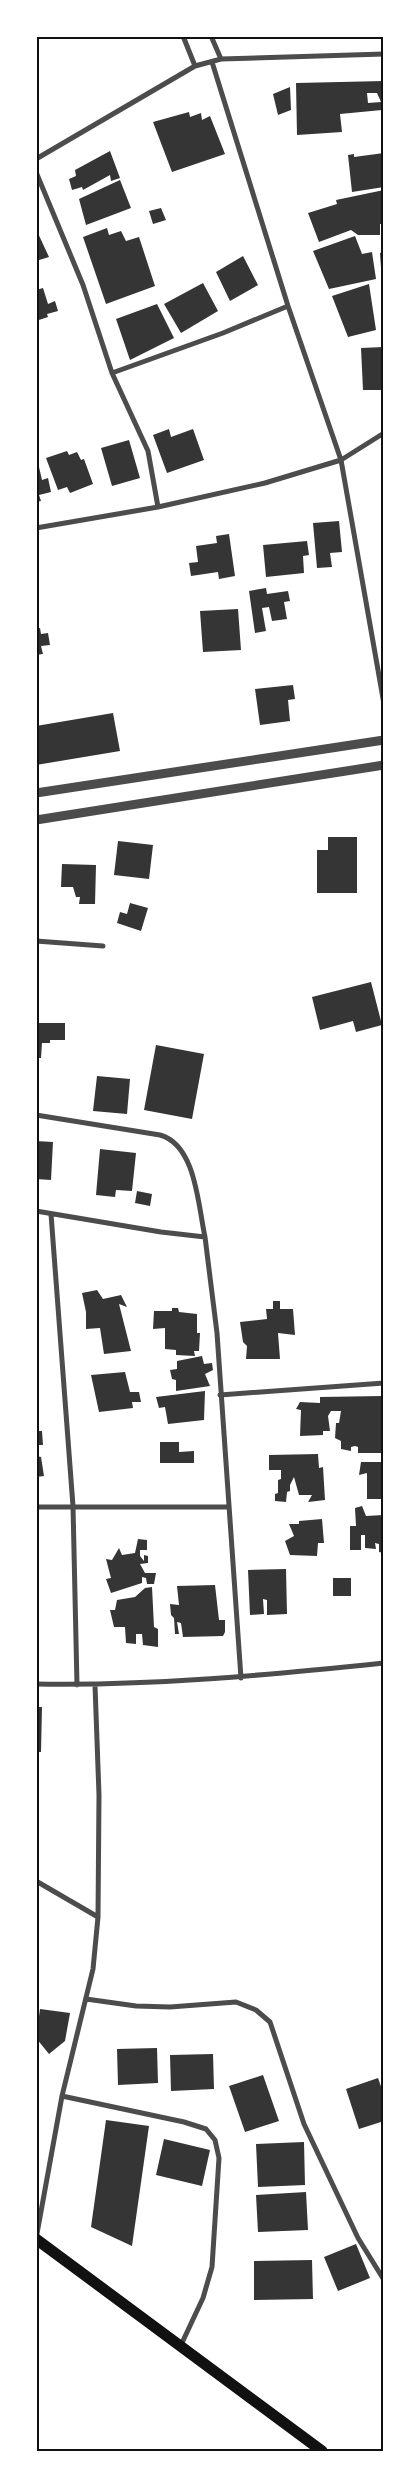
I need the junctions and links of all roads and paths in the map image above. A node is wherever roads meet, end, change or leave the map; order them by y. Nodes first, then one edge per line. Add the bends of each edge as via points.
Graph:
1 (183, 36) edge
2 (212, 36) edge
3 (384, 54) edge
4 (221, 59) junction
5 (212, 62) junction
6 (195, 66) junction
7 (36, 159) edge
8 (36, 172) edge
9 (288, 306) junction
10 (112, 373) junction
11 (384, 433) edge
12 (341, 460) junction
13 (158, 507) junction
14 (36, 528) edge
15 (384, 704) edge
16 (384, 740) edge
17 (384, 765) edge
18 (36, 793) edge
19 (36, 820) edge
20 (36, 941) edge
21 (103, 946) dead end
22 (36, 1115) edge
23 (36, 1211) edge
24 (51, 1214) junction
25 (205, 1236) junction
26 (384, 1383) edge
27 (220, 1395) junction
28 (73, 1506) junction
29 (36, 1507) edge
30 (228, 1507) junction
31 (384, 1662) edge
32 (241, 1678) junction
33 (36, 1684) edge
34 (77, 1685) junction
35 (95, 1685) junction
36 (36, 1881) edge
37 (98, 1917) junction
38 (86, 1999) junction
39 (62, 2096) junction
40 (36, 2239) edge
41 (384, 2280) edge
42 (182, 2345) junction
43 (322, 2451) edge

1 - 6 street
2 - 4 street
3 - 4 street
4 - 5 street
5 - 6 street
5 - 9 street
6 - 7 street
8 - 10 street via 83,285
9 - 10 street
9 - 12 street
10 - 13 street via 148,451
11 - 12 street
12 - 13 street
12 - 15 street
13 - 14 street
16 - 18 street
17 - 19 street
20 - 21 street
22 - 25 street via 160,1135 176,1142 190,1166
23 - 24 street
24 - 25 street
24 - 28 street
25 - 27 street via 217,1332
26 - 27 street
27 - 30 street
28 - 29 street
28 - 30 street
28 - 34 street
30 - 32 street
31 - 32 street
32 - 35 street
33 - 34 street
34 - 35 street
35 - 37 street via 100,1795
36 - 37 street
37 - 38 street via 93,1969
38 - 39 street
38 - 41 street via 170,2007 236,2002 256,2010 270,2022 304,2124 358,2238
39 - 40 street
39 - 42 street via 184,2122 206,2129 215,2140 218,2158 212,2267 204,2298
40 - 42 main road
42 - 43 main road

